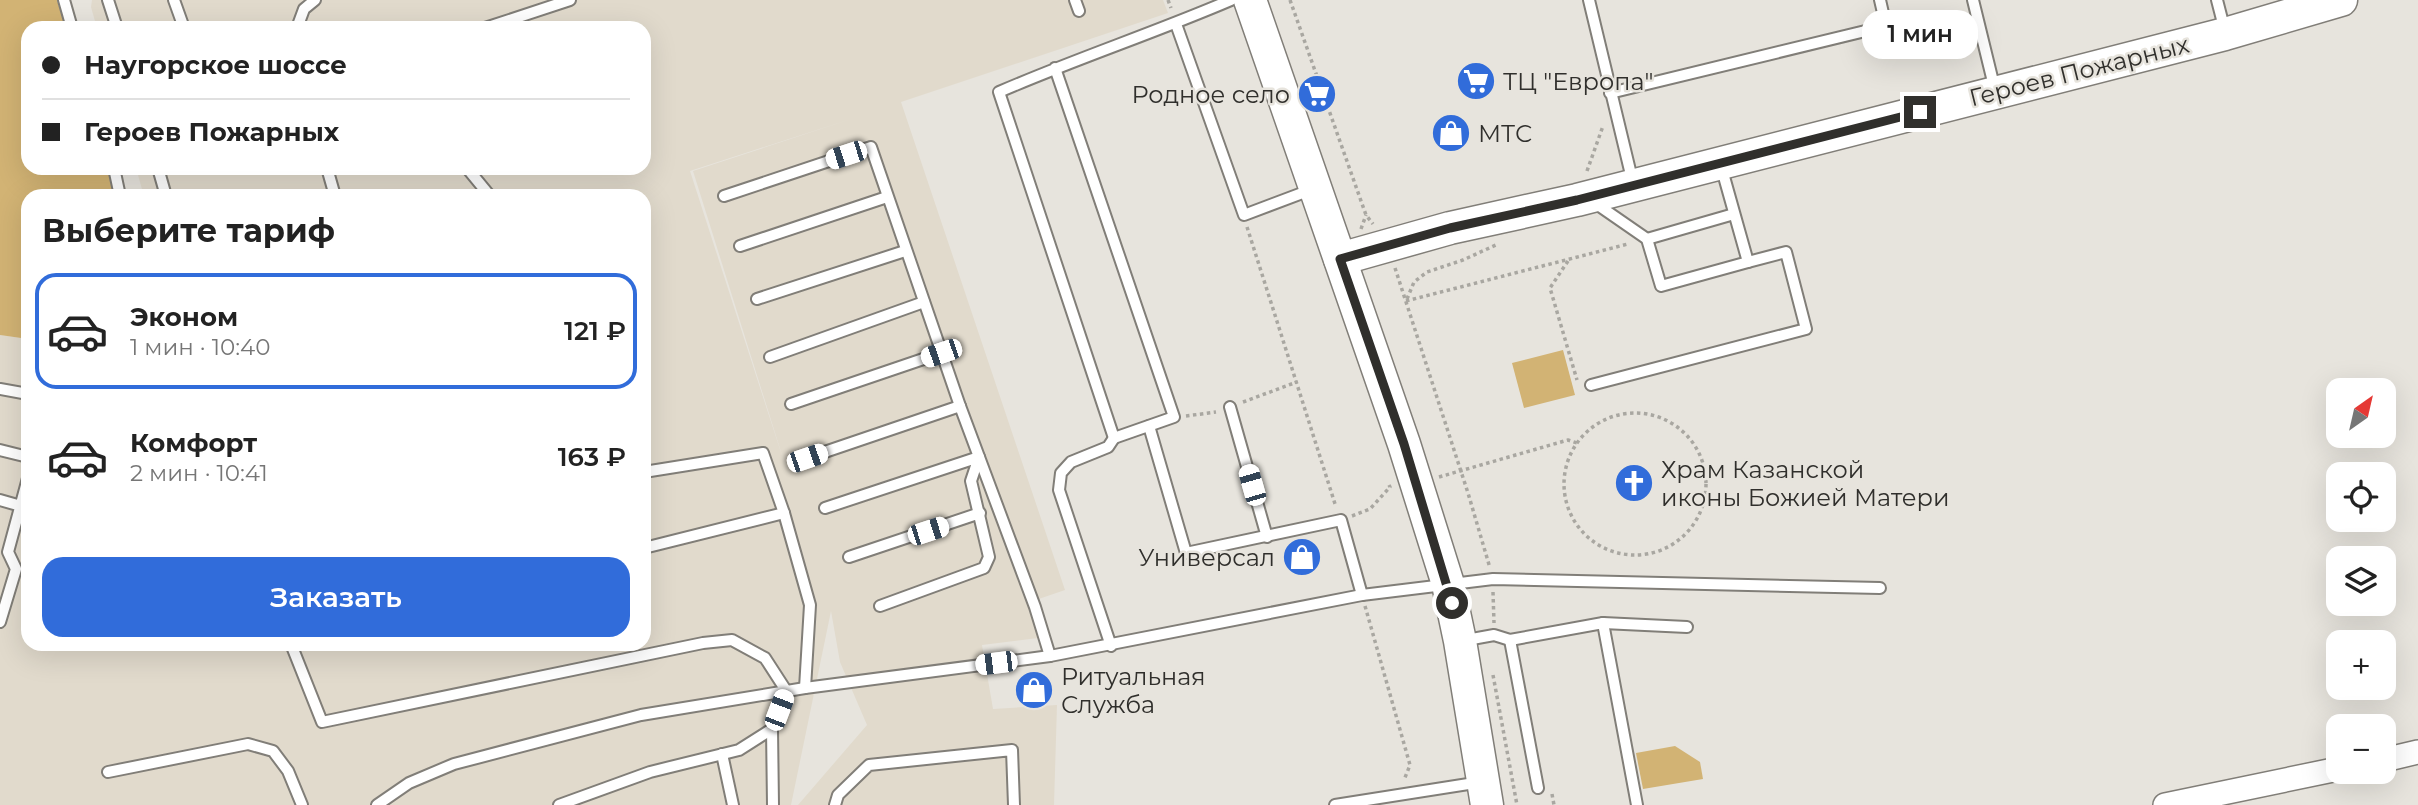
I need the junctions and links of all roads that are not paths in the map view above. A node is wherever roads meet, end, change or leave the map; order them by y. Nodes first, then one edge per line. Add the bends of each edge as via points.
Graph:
1 (64, 0) edge
2 (108, 0) edge
3 (174, 0) edge
4 (315, 0) edge
5 (570, 0) edge
6 (1231, 0) edge
7 (1250, 0) edge
8 (1589, 0) edge
9 (1880, 0) edge
10 (1973, 0) edge
11 (2217, 0) edge
12 (2341, 0) edge
13 (2299, 6) edge
14 (70, 21) edge
15 (115, 21) edge
16 (182, 21) edge
17 (300, 21) edge
18 (506, 21) edge
19 (1176, 24) junction
20 (2225, 34) junction
21 (1055, 68) junction
22 (1610, 93) junction
23 (1995, 93) junction
24 (1720, 163) junction
25 (473, 175) edge
26 (1634, 185) junction
27 (1315, 188) junction
28 (484, 189) edge
29 (724, 196) dead end
30 (887, 197) junction
31 (1585, 197) junction
32 (1734, 214) junction
33 (1647, 239) junction
34 (740, 246) dead end
35 (905, 251) junction
36 (1340, 259) junction
37 (1748, 262) junction
38 (757, 299) dead end
39 (924, 302) junction
40 (941, 353) junction
41 (770, 357) dead end
42 (1591, 385) road end
43 (0, 389) edge
44 (21, 393) edge
45 (791, 404) dead end
46 (960, 406) junction
47 (1230, 407) dead end
48 (1149, 426) junction
49 (1114, 438) junction
50 (0, 450) edge
51 (21, 455) edge
52 (979, 457) junction
53 (807, 458) dead end
54 (651, 471) edge
55 (0, 500) edge
56 (21, 502) edge
57 (20, 506) junction
58 (825, 508) dead end
59 (784, 513) junction
60 (980, 513) junction
61 (1267, 537) junction
62 (651, 546) edge
63 (4, 551) edge
64 (849, 557) dead end
65 (1448, 584) junction
66 (1880, 588) dead end
67 (1362, 595) junction
68 (880, 606) dead end
69 (0, 622) edge
70 (1604, 623) junction
71 (1687, 627) dead end
72 (1510, 640) junction
73 (1460, 642) junction
74 (1111, 646) junction
75 (294, 651) edge
76 (1050, 656) junction
77 (805, 688) junction
78 (786, 692) junction
79 (772, 729) junction
80 (2418, 752) edge
81 (722, 754) junction
82 (2396, 757) edge
83 (108, 772) dead end
84 (2326, 772) edge
85 (1538, 788) dead end
86 (1486, 793) edge
87 (2173, 804) edge
88 (302, 805) edge
89 (377, 805) edge
90 (559, 805) edge
91 (733, 805) edge
92 (773, 805) edge
93 (835, 805) edge
94 (1014, 805) edge
95 (1335, 805) edge
96 (1637, 805) edge

1 - 14 lane
2 - 15 lane
3 - 16 lane
4 - 17 lane via 304,9
5 - 18 lane
6 - 19 lane
7 - 27 main road
8 - 22 lane
9 - 22 lane via 1886,26
10 - 23 lane
11 - 20 lane
12 - 13 main road, Героев Пожарных
13 - 20 main road, Героев Пожарных
19 - 21 lane
19 - 27 lane via 1244,215
20 - 23 main road, Героев Пожарных
21 - 48 lane via 1174,417
21 - 49 lane via 999,92
22 - 26 lane
23 - 24 main road, Героев Пожарных
24 - 26 main road, Героев Пожарных
24 - 32 lane
25 - 28 lane
26 - 31 main road, Героев Пожарных
27 - 36 main road
29 - 30 lane via 871,147
30 - 34 lane
30 - 35 lane
31 - 33 lane
31 - 36 main road, Героев Пожарных
32 - 33 lane
32 - 37 lane
33 - 37 lane via 1661,286
35 - 38 lane
35 - 39 lane
36 - 65 main road
37 - 42 lane via 1786,252 1805,329
39 - 40 lane
39 - 41 lane
40 - 45 lane
40 - 46 lane
43 - 44 lane
46 - 52 lane
46 - 53 lane
47 - 61 lane
48 - 49 lane
48 - 61 lane via 1186,553
49 - 74 lane via 1108,447 1072,462 1061,473 1059,490
50 - 51 lane
52 - 58 lane
52 - 60 lane via 971,481
52 - 76 lane
54 - 59 lane via 764,453
55 - 57 lane
56 - 57 lane
57 - 63 lane
59 - 62 lane
59 - 77 lane via 810,605
60 - 64 lane
60 - 68 lane via 989,557 984,568
61 - 67 lane via 1340,520
63 - 69 lane via 16,569
65 - 66 lane via 1493,579
65 - 67 lane
65 - 73 main road
67 - 74 lane
70 - 71 lane
70 - 72 lane
70 - 96 lane
72 - 73 lane via 1494,635
72 - 85 lane
73 - 86 main road
74 - 76 lane
75 - 78 lane via 322,722 732,640 765,658
76 - 77 lane
77 - 78 lane
78 - 79 lane
78 - 89 lane via 641,715 454,764 409,783
79 - 81 lane via 738,750
79 - 92 lane
80 - 82 street
81 - 90 lane via 650,772
81 - 91 lane
83 - 88 lane via 248,744 273,751 288,771
84 - 87 street
86 - 95 lane via 1398,796
93 - 94 lane via 838,794 869,765 1012,750

